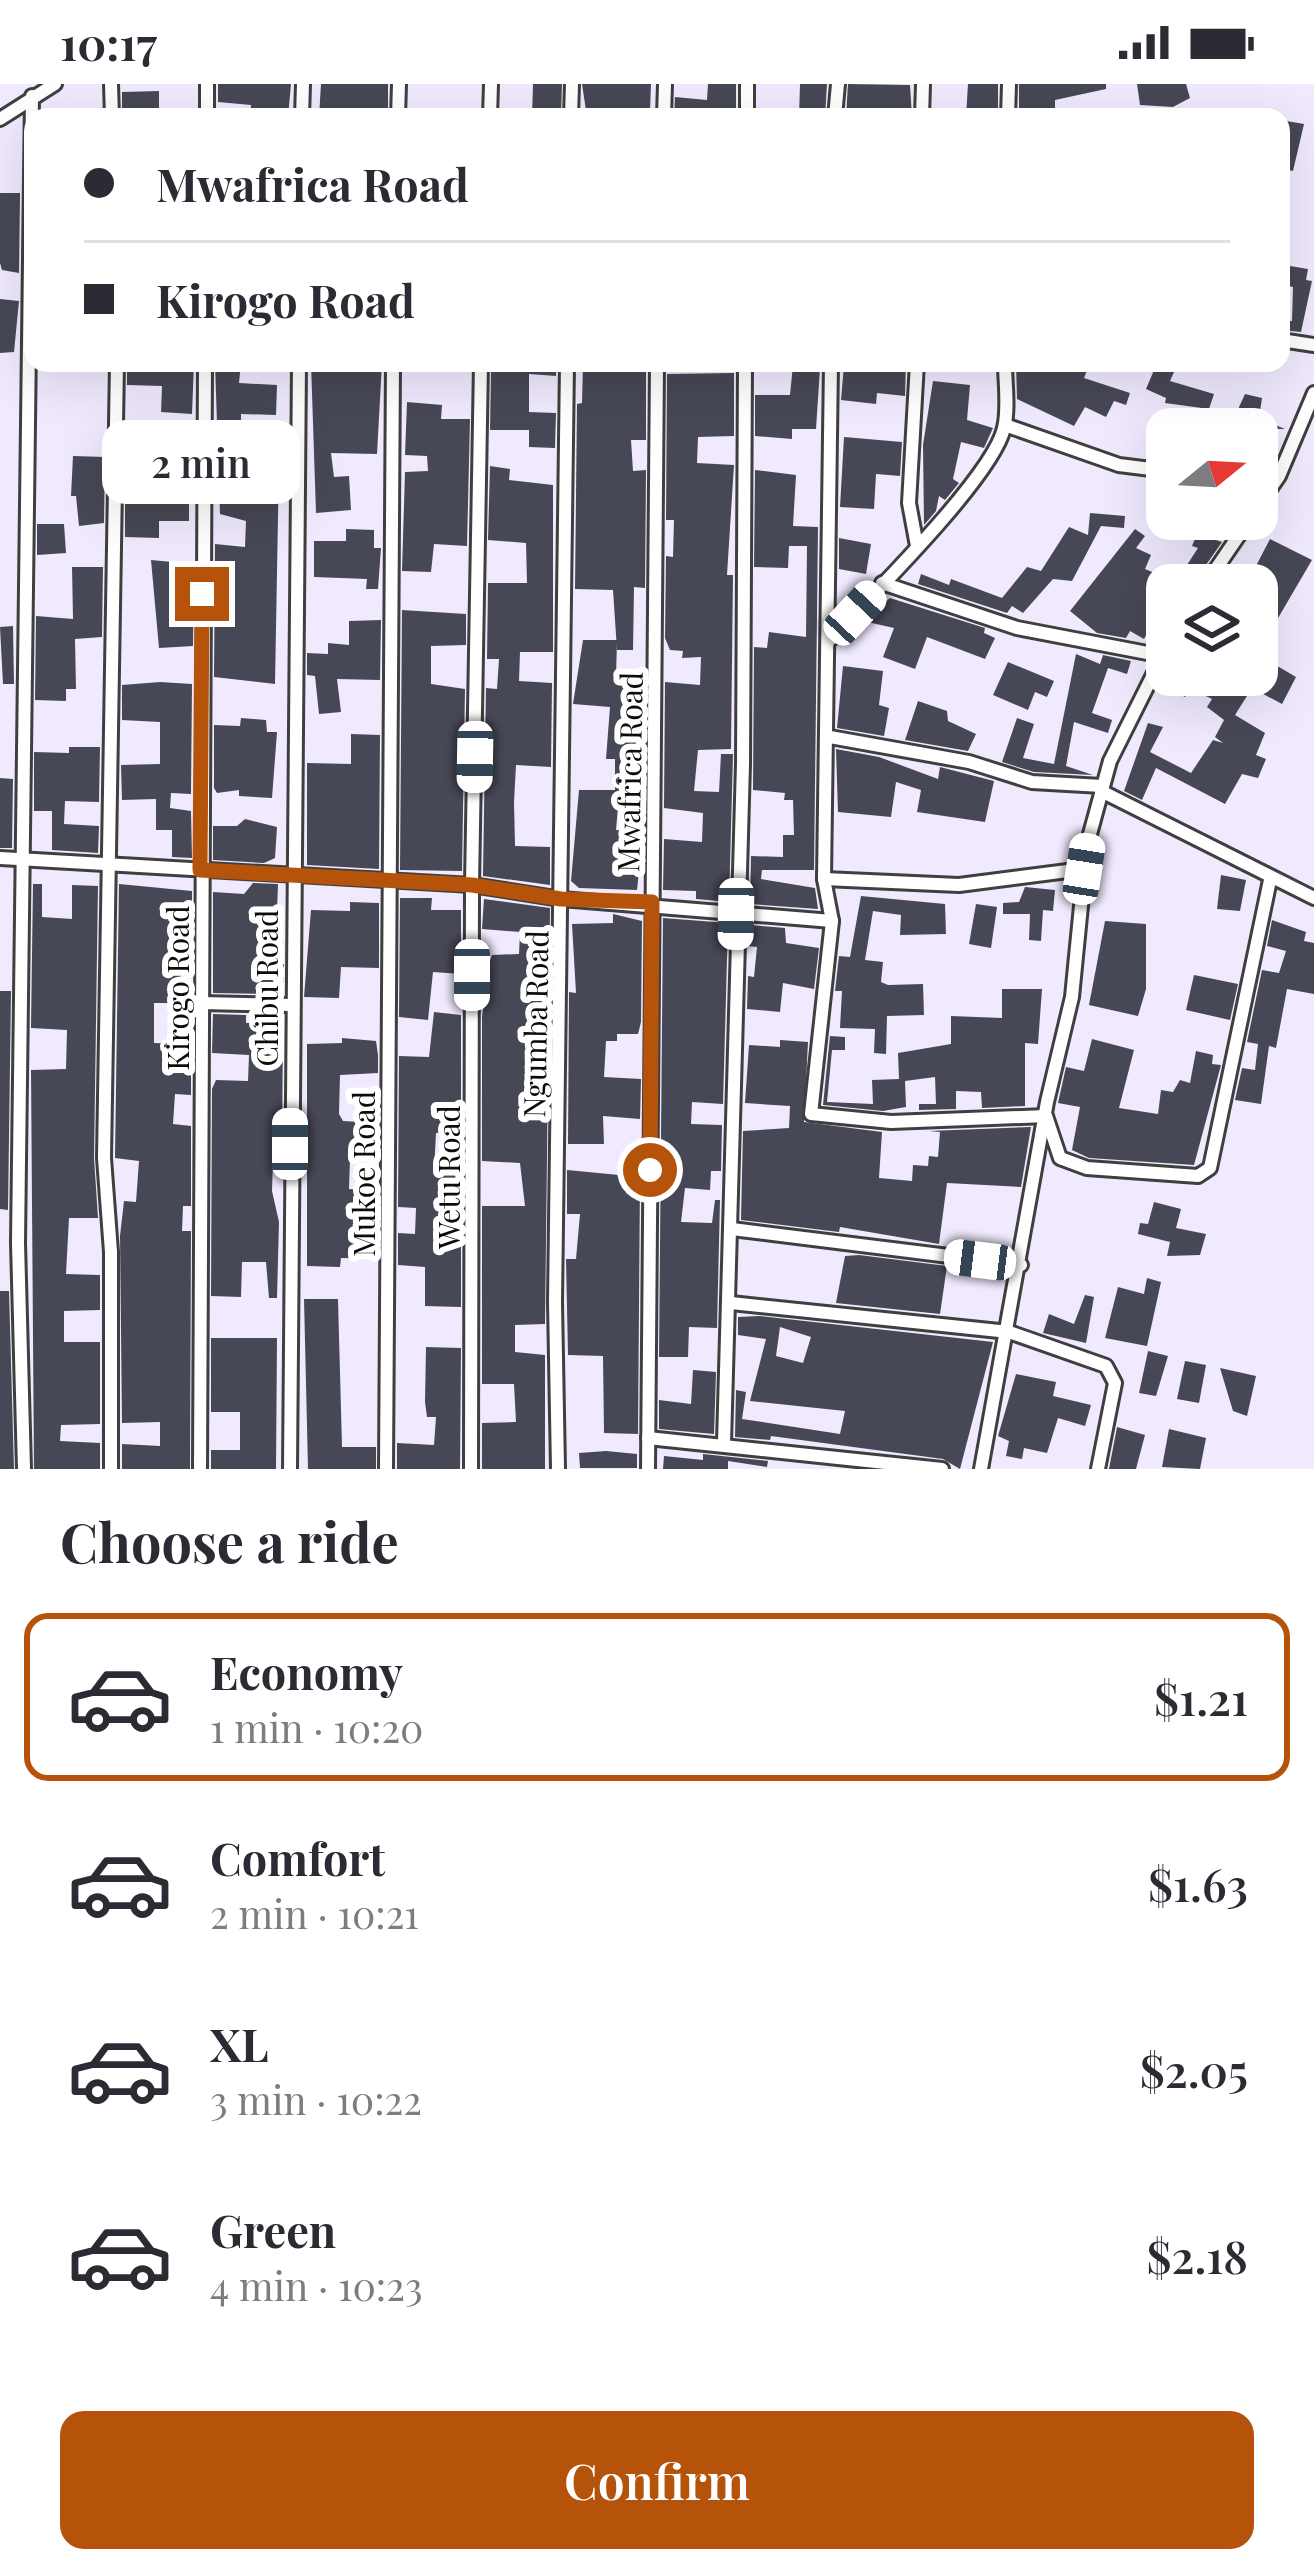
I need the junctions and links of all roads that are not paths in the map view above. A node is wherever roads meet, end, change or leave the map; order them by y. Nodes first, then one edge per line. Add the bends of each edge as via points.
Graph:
1 (55, 84) edge
2 (32, 96) junction
3 (32, 108) edge
4 (0, 119) edge
5 (28, 372) edge
6 (117, 372) edge
7 (205, 372) edge
8 (298, 372) edge
9 (393, 372) edge
10 (482, 372) edge
11 (567, 372) edge
12 (657, 372) edge
13 (746, 372) edge
14 (831, 372) edge
15 (916, 372) edge
16 (1005, 372) edge
17 (1314, 393) edge
18 (1006, 425) junction
19 (1146, 468) edge
20 (1278, 476) edge
21 (916, 546) junction
22 (882, 583) junction
23 (827, 642) junction
24 (1146, 648) edge
25 (1146, 692) edge
26 (830, 736) junction
27 (1101, 789) junction
28 (0, 857) edge
29 (22, 860) junction
30 (111, 867) junction
31 (1084, 869) junction
32 (200, 870) junction
33 (291, 878) junction
34 (386, 879) junction
35 (824, 879) junction
36 (1270, 880) junction
37 (472, 885) junction
38 (1314, 898) edge
39 (561, 899) junction
40 (652, 902) junction
41 (736, 914) junction
42 (832, 921) junction
43 (201, 1003) junction
44 (290, 1005) junction
45 (1046, 1117) junction
46 (732, 1229) junction
47 (1021, 1265) junction
48 (731, 1303) junction
49 (1009, 1332) junction
50 (648, 1438) junction
51 (724, 1443) junction
52 (24, 1469) edge
53 (112, 1469) edge
54 (200, 1469) edge
55 (290, 1469) edge
56 (386, 1469) edge
57 (471, 1469) edge
58 (558, 1469) edge
59 (648, 1469) edge
60 (942, 1469) edge
61 (981, 1469) edge
62 (1098, 1469) edge

1 - 2 street
2 - 3 street
2 - 4 street
5 - 29 street
6 - 30 street
7 - 32 street, Kirogo Road
8 - 33 street, Chibu Road
9 - 34 street, Mukoe Road
10 - 37 street, Wetu Road
11 - 39 street, Ngumba Road
12 - 40 street, Mwafrica Road
13 - 41 street
14 - 23 street
15 - 21 street via 909,502
16 - 18 street
17 - 20 street
18 - 19 street
18 - 21 street via 991,457
21 - 22 street
22 - 23 street
22 - 24 street via 1017,628
23 - 26 street
25 - 27 street
26 - 27 street via 1032,782
26 - 35 street
27 - 31 street
27 - 36 street
28 - 29 street
29 - 30 street
29 - 52 street
30 - 32 street
30 - 53 street via 104,1158
31 - 35 street via 959,885
31 - 45 street via 1072,997
32 - 33 street
32 - 43 street, Kirogo Road
33 - 34 street
33 - 44 street, Chibu Road
34 - 37 street
34 - 56 street, Mukoe Road
35 - 42 street
36 - 38 street
36 - 45 street via 1210,1168 1198,1176 1087,1168 1060,1158
37 - 39 street
37 - 57 street, Wetu Road
39 - 40 street
39 - 58 street, Ngumba Road
40 - 41 street
40 - 50 street, Mwafrica Road
41 - 42 street
41 - 46 street
42 - 45 street via 811,1114 891,1122
43 - 44 street
43 - 54 street, Kirogo Road
44 - 55 street, Chibu Road
45 - 47 street
46 - 47 street
46 - 48 street
47 - 49 street
48 - 49 street
48 - 51 street
49 - 61 street
49 - 62 street via 1112,1372
50 - 51 street
50 - 59 street, Mwafrica Road
51 - 60 street

